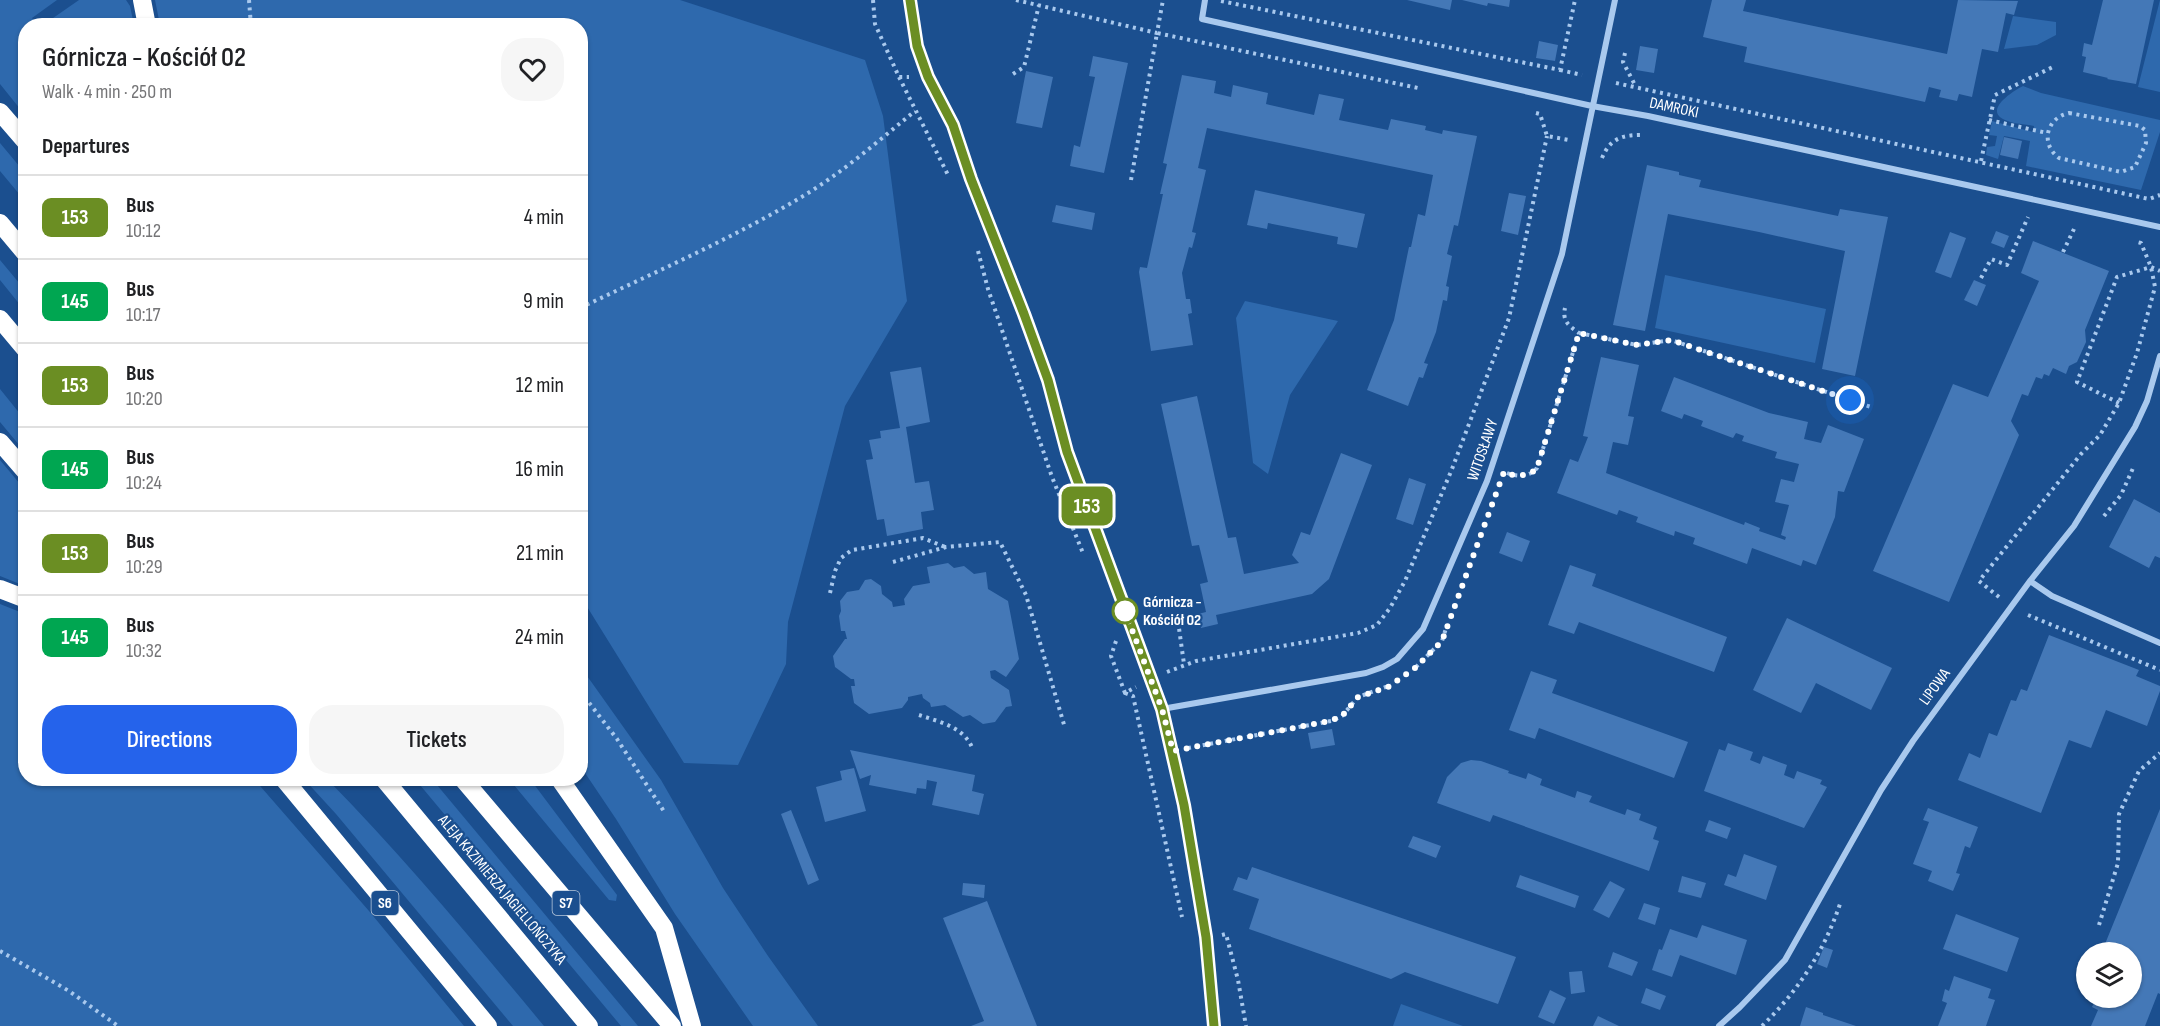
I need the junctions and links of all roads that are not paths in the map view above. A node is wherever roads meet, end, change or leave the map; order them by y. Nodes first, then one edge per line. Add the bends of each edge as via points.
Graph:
1 (142, 0) edge
2 (910, 0) edge
3 (1205, 0) edge
4 (1615, 0) edge
5 (145, 18) edge
6 (1592, 106) junction
7 (0, 112) edge
8 (18, 133) edge
9 (0, 223) edge
10 (2160, 227) edge
11 (18, 244) edge
12 (0, 319) edge
13 (18, 340) edge
14 (2160, 356) edge
15 (0, 442) edge
16 (18, 463) edge
17 (2030, 581) junction
18 (0, 589) edge
19 (18, 596) edge
20 (2160, 643) edge
21 (1162, 709) junction
22 (290, 786) edge
23 (390, 786) edge
24 (469, 786) edge
25 (565, 786) edge
26 (488, 1026) edge
27 (589, 1026) edge
28 (672, 1026) edge
29 (692, 1026) edge
30 (1214, 1026) edge
31 (1719, 1026) edge

1 - 5 highway
2 - 21 street via 917,46 928,77 953,125 1028,325 1067,452
3 - 6 street, DAMROKI via 1202,19
4 - 6 street, WITOSŁAWY
6 - 10 street, DAMROKI
6 - 21 street, WITOSŁAWY via 1562,254 1488,481 1423,629 1397,659 1366,673
7 - 8 highway
9 - 11 highway
12 - 13 highway
14 - 17 street, LIPOWA via 2135,427 2074,526
15 - 16 highway
17 - 20 street via 2052,596
17 - 31 street, LIPOWA via 1881,790 1785,960
18 - 19 highway
21 - 30 street via 1184,805 1206,937
22 - 26 highway, S6
23 - 27 highway, ALEJA KAZIMIERZA JAGIELLOŃCZYKA
24 - 28 highway, S7
25 - 29 highway via 664,928

